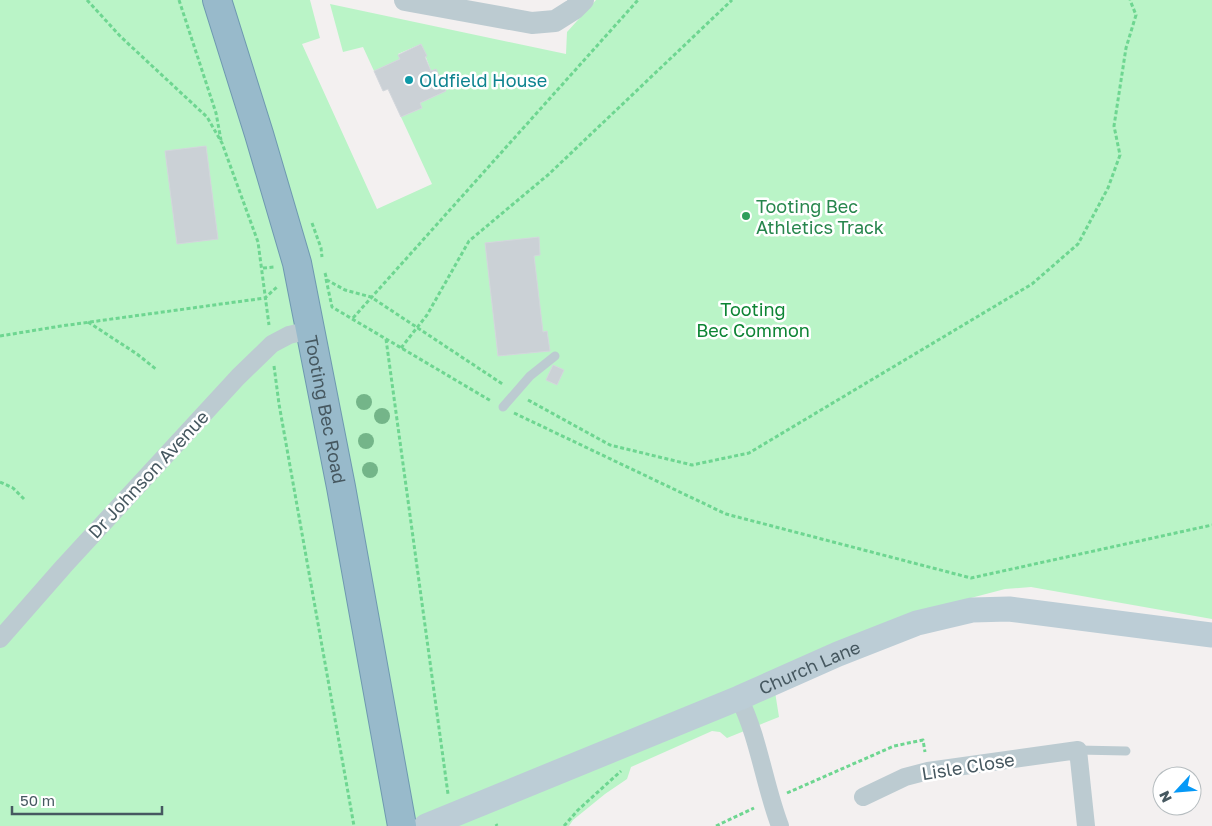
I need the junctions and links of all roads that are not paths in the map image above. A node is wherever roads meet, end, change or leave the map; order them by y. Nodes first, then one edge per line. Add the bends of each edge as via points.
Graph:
1 (217, 0) edge
2 (405, 0) edge
3 (583, 0) edge
4 (451, 4) edge
5 (310, 330) junction
6 (555, 356) dead end
7 (503, 407) road end
8 (1212, 636) edge
9 (0, 639) edge
10 (739, 698) junction
11 (1078, 750) junction
12 (1126, 751) dead end
13 (863, 797) dead end
14 (402, 826) edge
15 (426, 826) edge
16 (780, 826) edge
17 (1086, 826) edge

1 - 5 highway, Tooting Bec Road via 294,252
2 - 4 street
3 - 4 street via 574,10 554,21 532,23
5 - 9 street, Dr Johnson Avenue via 289,335 272,344 238,377
5 - 14 highway, Tooting Bec Road via 342,487
6 - 7 lane via 530,376
8 - 10 main road, Church Lane via 1009,609 972,610 917,624 838,654
10 - 15 main road, Church Lane
10 - 16 street via 751,726
11 - 12 lane, Lisle Close
11 - 13 street, Lisle Close via 928,771 905,777
11 - 17 street

